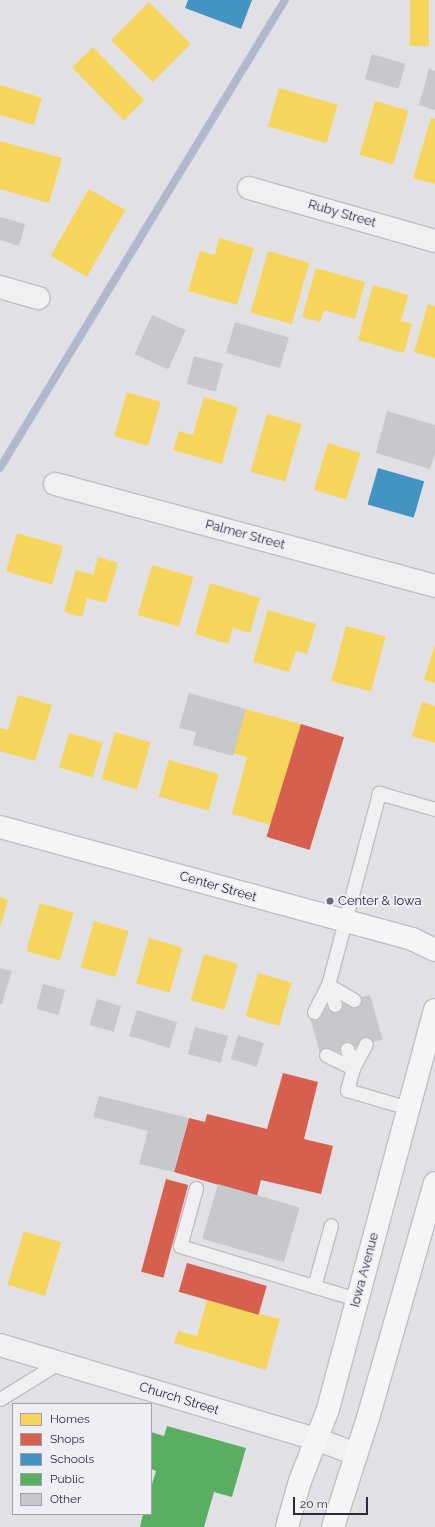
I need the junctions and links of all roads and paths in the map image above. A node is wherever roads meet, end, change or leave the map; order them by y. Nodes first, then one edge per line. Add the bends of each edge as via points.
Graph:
1 (249, 188) dead end
2 (435, 241) edge
3 (0, 287) edge
4 (38, 298) dead end
5 (55, 484) dead end
6 (435, 586) edge
7 (435, 808) edge
8 (0, 827) edge
9 (344, 922) junction
10 (435, 950) edge
11 (328, 985) junction
12 (354, 1000) dead end
13 (335, 1005) dead end
14 (435, 1010) edge
15 (314, 1012) dead end
16 (366, 1044) dead end
17 (347, 1049) dead end
18 (326, 1055) dead end
19 (353, 1068) junction
20 (408, 1108) junction
21 (435, 1183) edge
22 (196, 1188) dead end
23 (331, 1225) dead end
24 (314, 1286) junction
25 (358, 1299) junction
26 (0, 1346) edge
27 (58, 1363) junction
28 (0, 1399) edge
29 (316, 1440) junction
30 (356, 1454) junction
31 (287, 1527) edge
32 (333, 1527) edge

1 - 2 street, Ruby Street
3 - 4 street
5 - 6 street, Palmer Street
7 - 9 lane via 379,793
8 - 9 main road, Center Street
9 - 10 main road, Center Street via 412,939
9 - 11 lane
11 - 12 lane
11 - 13 lane
11 - 15 lane
14 - 20 main road, Iowa Avenue
16 - 19 lane
17 - 19 lane
18 - 19 lane
19 - 20 lane via 347,1090
20 - 25 main road, Iowa Avenue
21 - 30 main road
22 - 24 lane via 180,1246
23 - 24 lane
24 - 25 lane
25 - 29 main road, Iowa Avenue via 328,1408
26 - 27 street, Church Street
27 - 28 lane
27 - 29 street, Church Street
29 - 30 street, Church Street
29 - 31 main road, Iowa Avenue
30 - 32 main road

